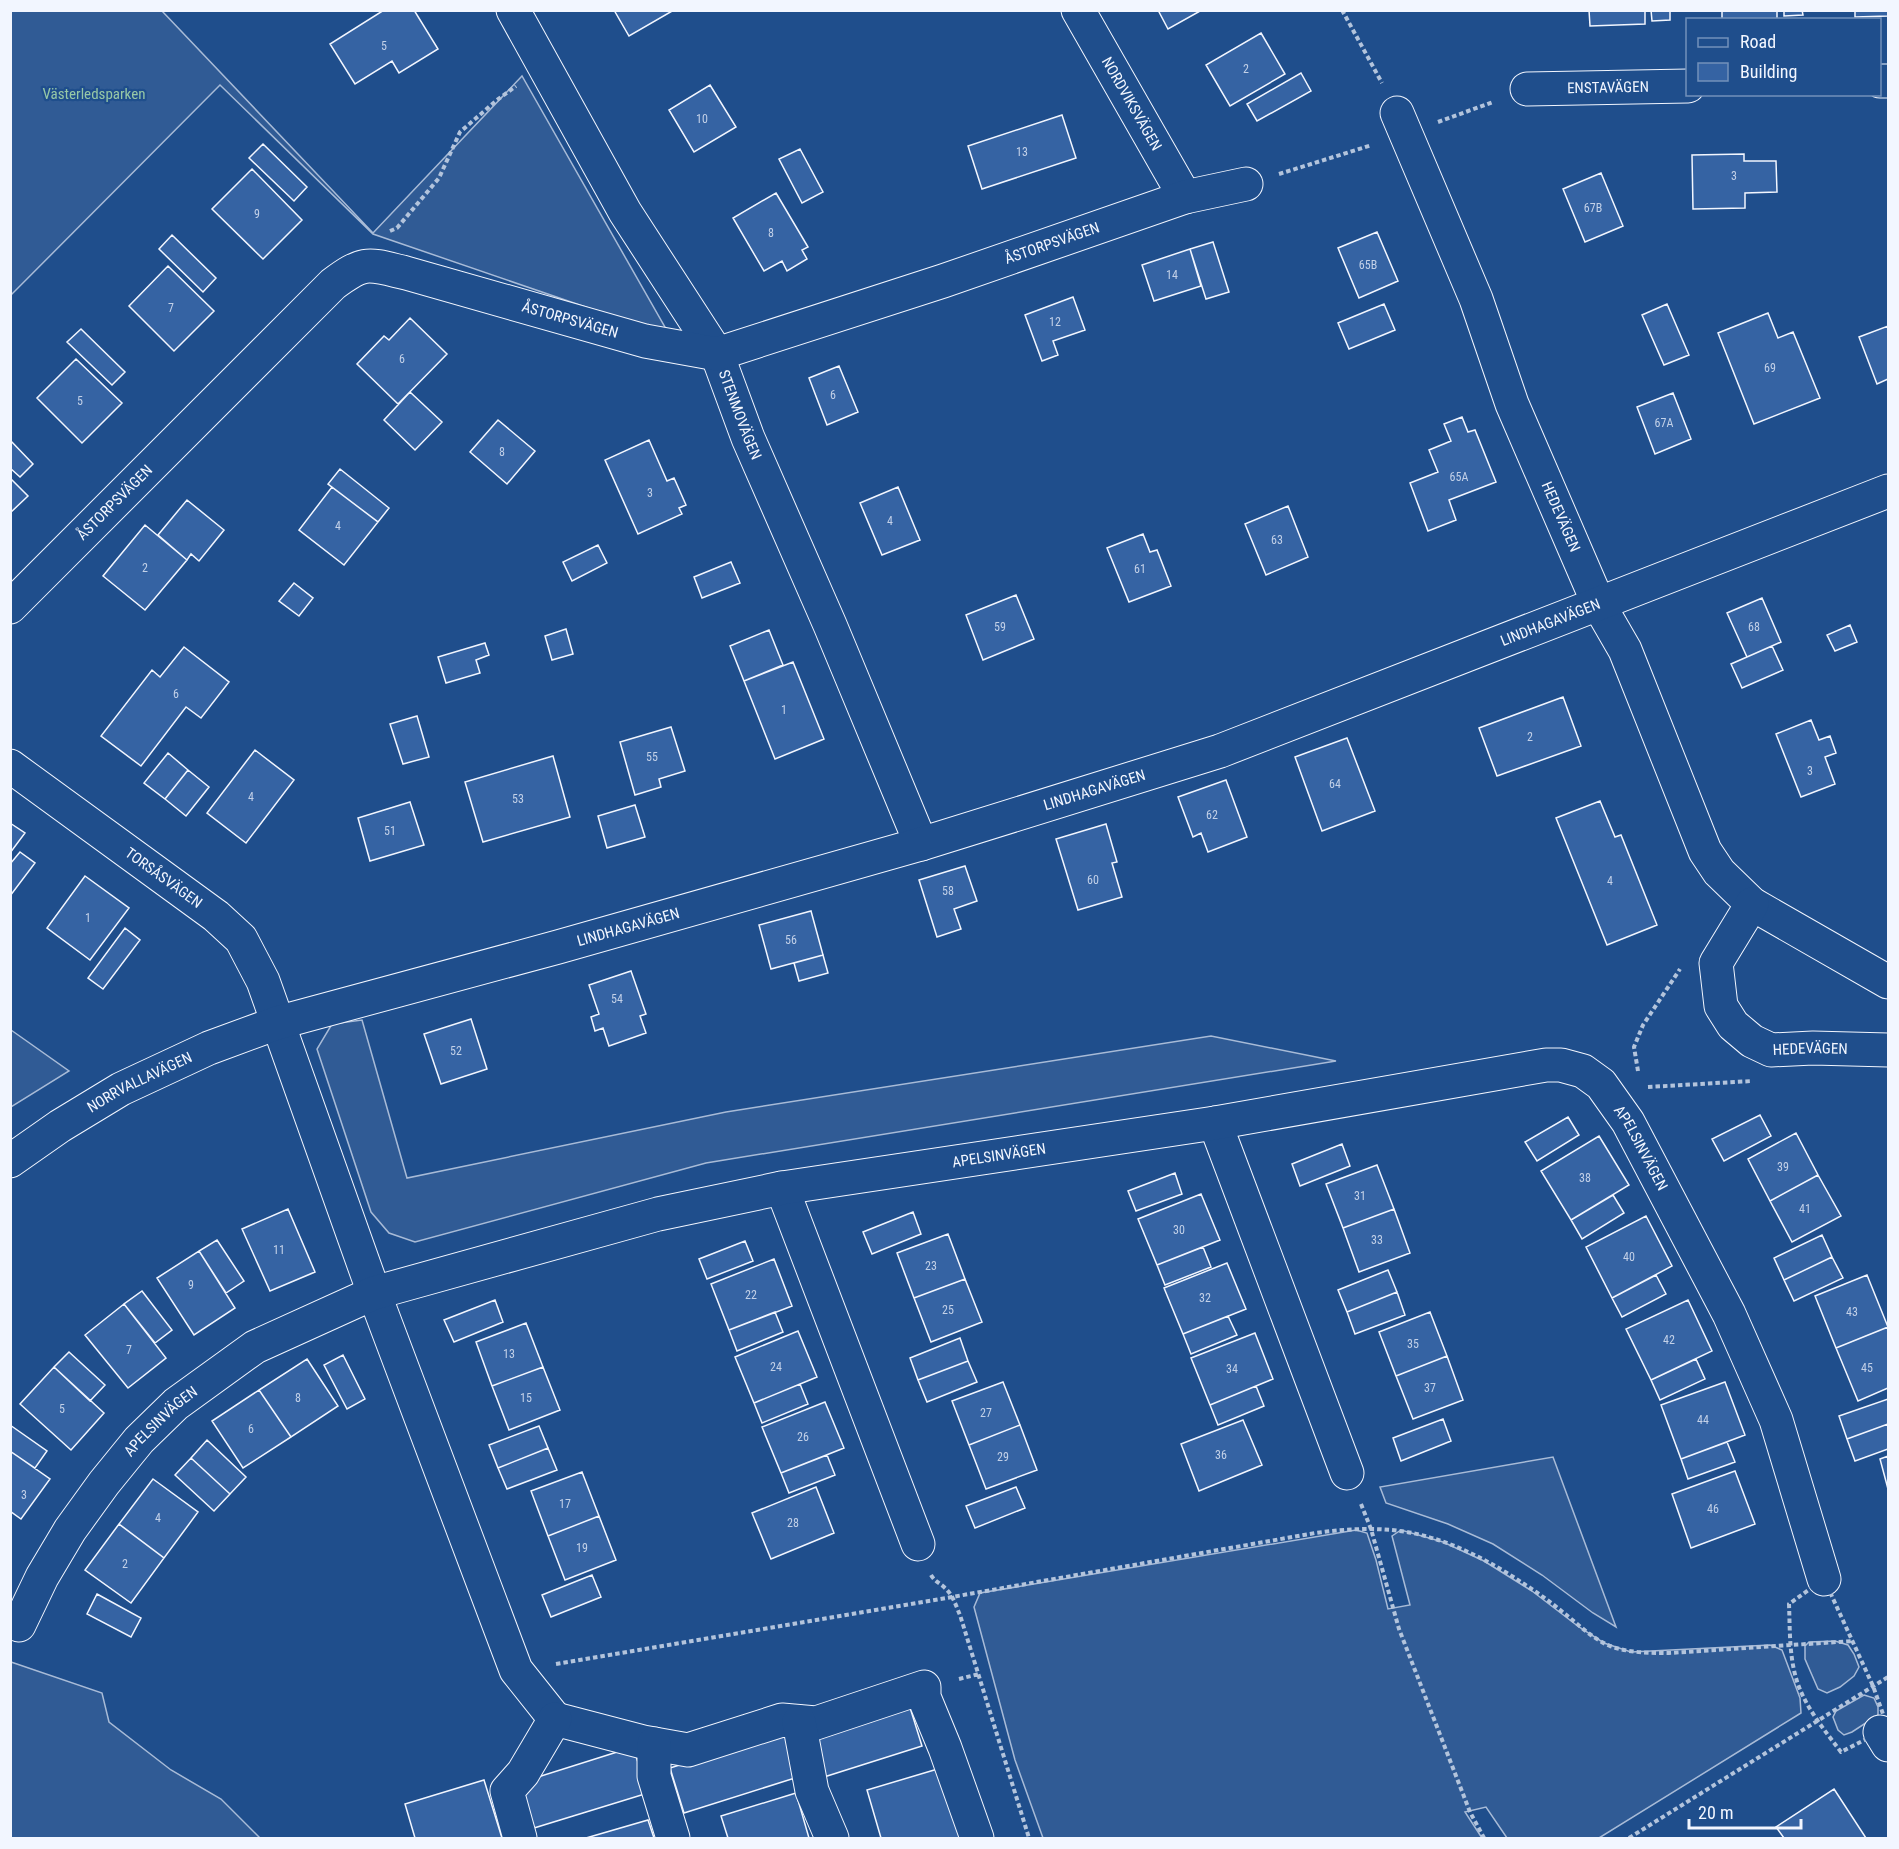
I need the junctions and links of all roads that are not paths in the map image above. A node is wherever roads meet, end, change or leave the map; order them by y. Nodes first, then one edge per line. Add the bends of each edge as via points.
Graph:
1 (513, 10) edge
2 (1078, 10) edge
3 (1686, 86) edge
4 (1527, 89) dead end
5 (1397, 114) road end
6 (1246, 184) dead end
7 (1185, 197) junction
8 (717, 354) junction
9 (1888, 491) edge
10 (1599, 605) junction
11 (10, 607) edge
12 (10, 766) edge
13 (921, 844) junction
14 (1752, 904) junction
15 (1888, 982) edge
16 (277, 1023) junction
17 (1888, 1050) edge
18 (1215, 1124) junction
19 (10, 1161) edge
20 (782, 1188) junction
21 (374, 1293) junction
22 (1347, 1473) road end
23 (918, 1544) road end
24 (1824, 1579) road end
25 (19, 1625) dead end
26 (555, 1719) junction
27 (799, 1722) junction
28 (654, 1744) junction
29 (520, 1839) edge
30 (673, 1839) edge
31 (832, 1839) edge
32 (977, 1839) edge

1 - 8 street, STENMOVÄGEN via 625,212
2 - 7 street, NORDVIKSVÄGEN
3 - 4 street, ENSTAVÄGEN
5 - 10 street, HEDEVÄGEN via 1476,299 1512,404
6 - 7 street, ÅSTORPSVÄGEN
7 - 8 street, ÅSTORPSVÄGEN
8 - 11 street, ÅSTORPSVÄGEN via 645,341 369,264 351,270
8 - 13 street, STENMOVÄGEN via 748,438
9 - 10 street, LINDHAGAVÄGEN
10 - 13 street, LINDHAGAVÄGEN via 1220,751
10 - 14 street, HEDEVÄGEN via 1625,650 1705,850 1719,872
12 - 16 street, TORSÅSVÄGEN via 216,916 241,939 263,981
13 - 16 street, LINDHAGAVÄGEN
14 - 15 street, HEDEVÄGEN
14 - 17 street, HEDEVÄGEN via 1716,963 1720,1006 1733,1024 1752,1041 1771,1050
16 - 19 street, NORRVALLAVÄGEN via 209,1048 121,1089
16 - 21 street
18 - 20 street, APELSINVÄGEN
18 - 22 street
18 - 24 street, APELSINVÄGEN via 1546,1065 1583,1071 1629,1096 1628,1122 1728,1314 1776,1420
20 - 21 street, APELSINVÄGEN via 658,1214
20 - 23 street
21 - 25 street, APELSINVÄGEN via 255,1347 176,1404 132,1449 70,1530
21 - 26 street via 516,1670
26 - 28 street
26 - 29 street via 523,1773 507,1791
27 - 28 street via 782,1720 688,1750
27 - 31 street via 812,1791
27 - 32 street via 816,1723 924,1687 924,1697
28 - 30 street via 654,1776

